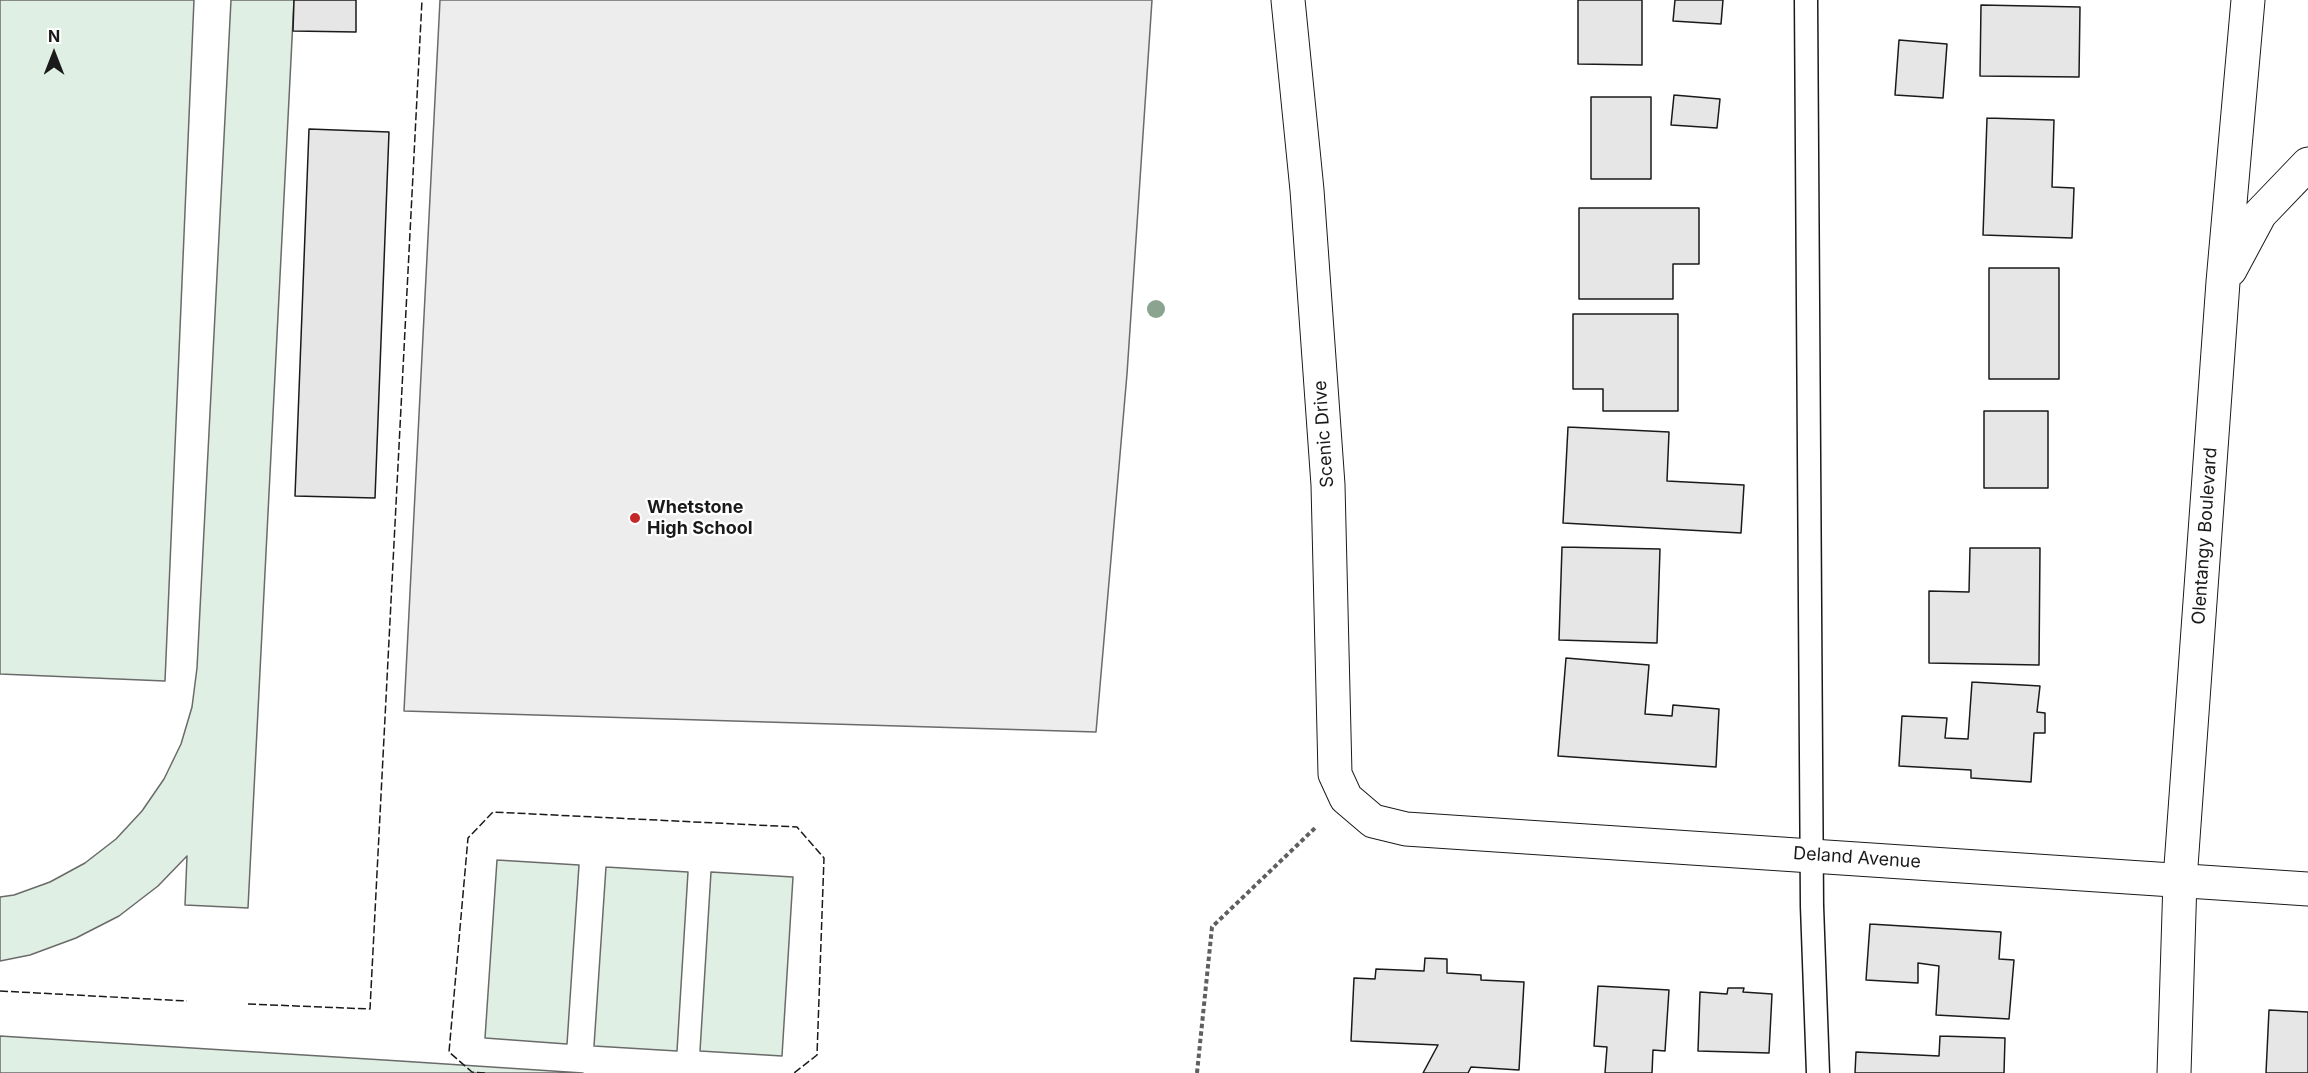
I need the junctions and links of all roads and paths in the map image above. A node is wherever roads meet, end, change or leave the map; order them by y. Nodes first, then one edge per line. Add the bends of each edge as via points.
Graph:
1 (1288, 0) edge
2 (1806, 0) edge
3 (2247, 0) edge
4 (2308, 164) edge
5 (2223, 282) junction
6 (1346, 798) junction
7 (1406, 829) joint
8 (1812, 855) junction
9 (2180, 880) junction
10 (2308, 889) edge
11 (1197, 1073) edge
12 (1818, 1073) edge
13 (2174, 1073) edge

1 - 6 street, Scenic Drive via 1307,189 1328,485 1335,774
2 - 8 lane
3 - 5 street, Olentangy Boulevard
4 - 5 street via 2260,214
5 - 9 street, Olentangy Boulevard
6 - 7 street, Scenic Drive via 1372,821
6 - 11 path via 1212,927
7 - 8 street, Deland Avenue
8 - 9 street, Deland Avenue
8 - 12 lane
9 - 10 street, Deland Avenue
9 - 13 street, Olentangy Boulevard

